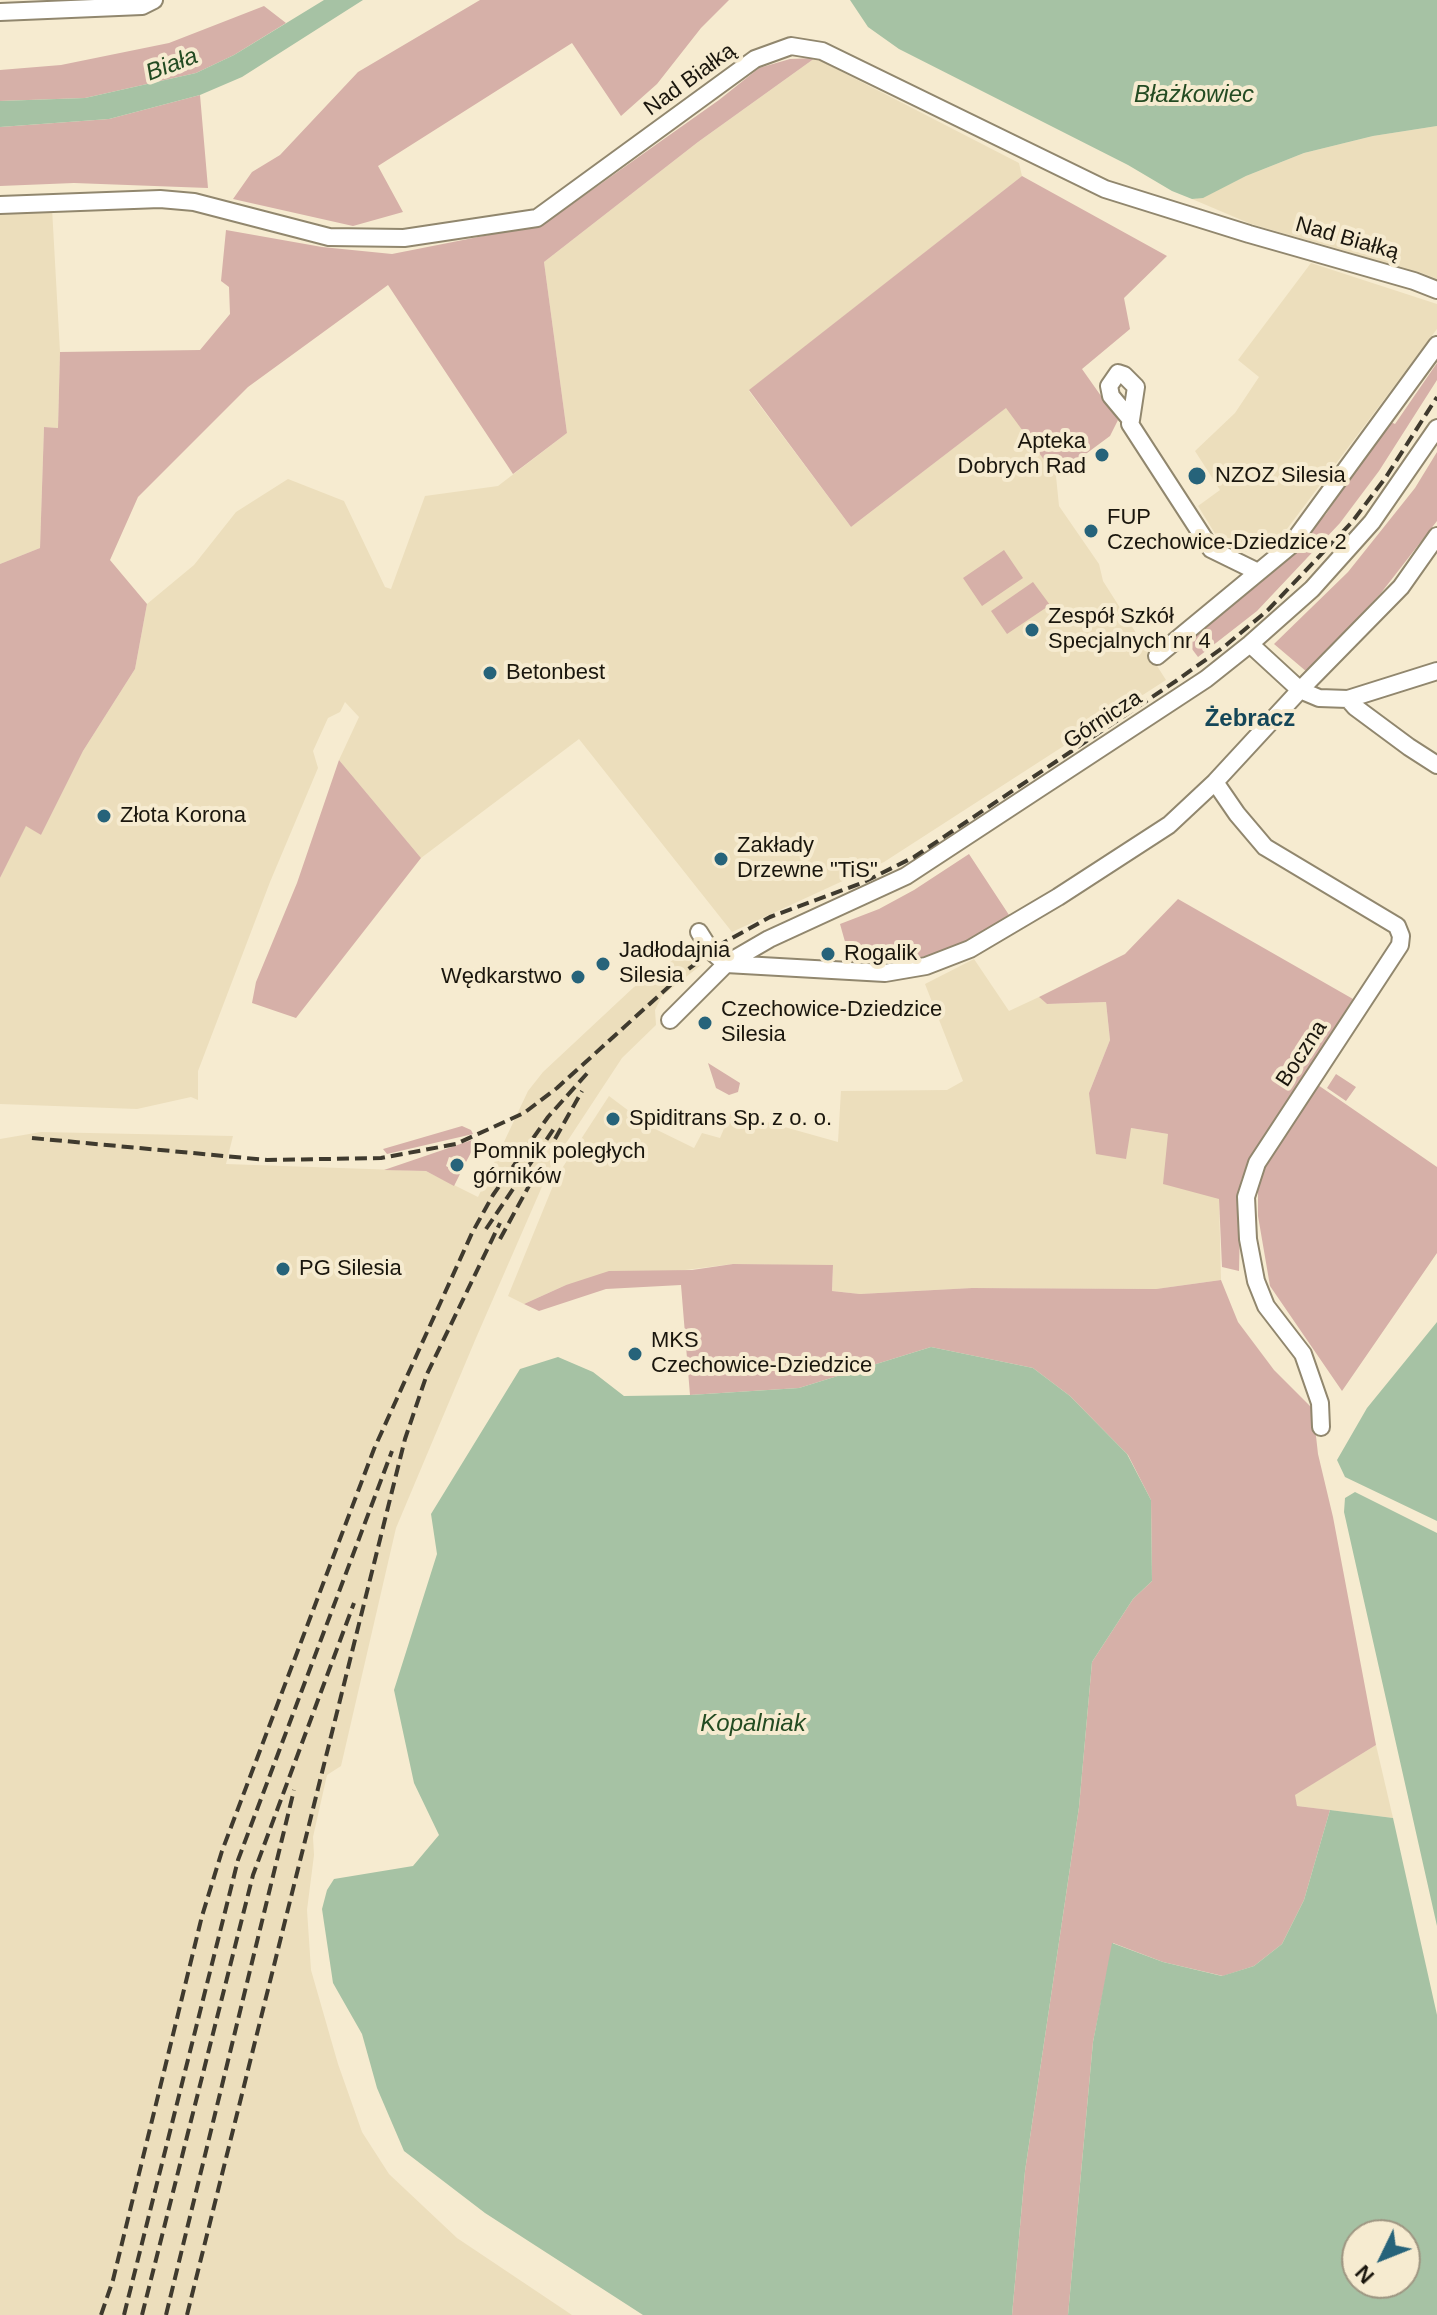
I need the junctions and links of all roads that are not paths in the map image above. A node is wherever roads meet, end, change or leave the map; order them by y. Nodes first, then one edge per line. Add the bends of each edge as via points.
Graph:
1 (154, 0) edge
2 (0, 12) edge
3 (0, 205) edge
4 (1437, 290) edge
5 (1437, 345) edge
6 (1131, 420) dead end
7 (1437, 428) edge
8 (1437, 536) edge
9 (1258, 572) junction
10 (1250, 644) junction
11 (1157, 656) dead end
12 (1437, 671) edge
13 (1300, 690) junction
14 (1348, 699) junction
15 (1437, 765) edge
16 (1215, 782) junction
17 (699, 932) dead end
18 (726, 964) junction
19 (670, 1020) dead end
20 (1321, 1427) dead end

1 - 2 street via 142,6
3 - 4 street, Nad Białką via 194,202 329,237 404,238 537,218 755,59 791,46 822,51 1109,190
5 - 9 street via 1321,507 1290,546
6 - 9 street via 1211,549
7 - 10 street, Górnicza via 1372,522 1312,589
8 - 13 street via 1401,587
9 - 11 street
10 - 13 street
10 - 18 street, Górnicza via 1206,679 906,876
12 - 14 street
13 - 14 street via 1319,698
13 - 16 street
14 - 15 street
16 - 18 street via 1169,825 1058,897 970,949 926,966 885,973
16 - 20 street, Boczna via 1265,847 1397,926 1401,936 1257,1163 1246,1197 1256,1281 1266,1306 1303,1354 1320,1403
17 - 18 street
18 - 19 street, Górnicza

